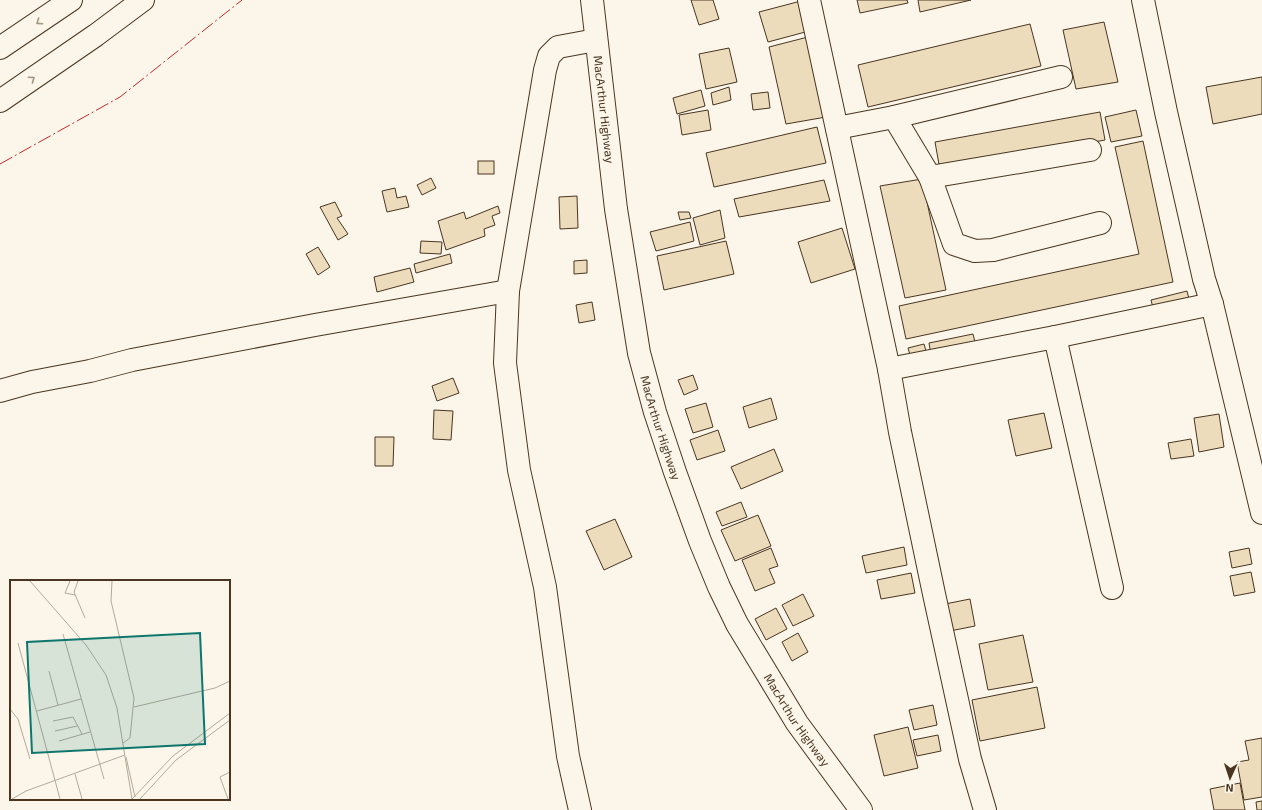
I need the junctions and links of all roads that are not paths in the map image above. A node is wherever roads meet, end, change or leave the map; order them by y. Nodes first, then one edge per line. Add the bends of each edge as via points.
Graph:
1 (71, 0) edge
2 (143, 0) edge
3 (592, 0) edge
4 (809, 0) edge
5 (1143, 0) edge
6 (596, 40) junction
7 (0, 48) edge
8 (1062, 77) dead end
9 (0, 101) edge
10 (894, 117) junction
11 (837, 128) junction
12 (1090, 150) dead end
13 (930, 177) junction
14 (1100, 222) dead end
15 (508, 291) junction
16 (1212, 304) junction
17 (1055, 337) junction
18 (889, 370) junction
19 (0, 391) edge
20 (1262, 513) edge
21 (1112, 588) dead end
22 (580, 810) edge
23 (861, 810) edge
24 (984, 810) edge

1 -> 7 main road
9 -> 2 main road
3 - 6 main road, MacArthur Highway
4 - 11 main road
5 - 16 main road via 1204,279
6 - 15 main road via 558,48 549,56
6 - 23 main road, MacArthur Highway via 616,209 639,353 675,472 719,587 737,624 797,722
8 - 10 main road
10 - 11 main road
10 - 13 main road
11 - 18 main road
12 - 13 main road
13 - 14 main road via 954,244 975,251 993,250
15 - 19 main road via 139,359
15 - 22 main road via 505,363 519,470 545,587 568,756
16 - 17 main road
16 - 20 main road
17 - 18 main road
17 - 21 main road
18 - 24 main road via 936,602 970,759

